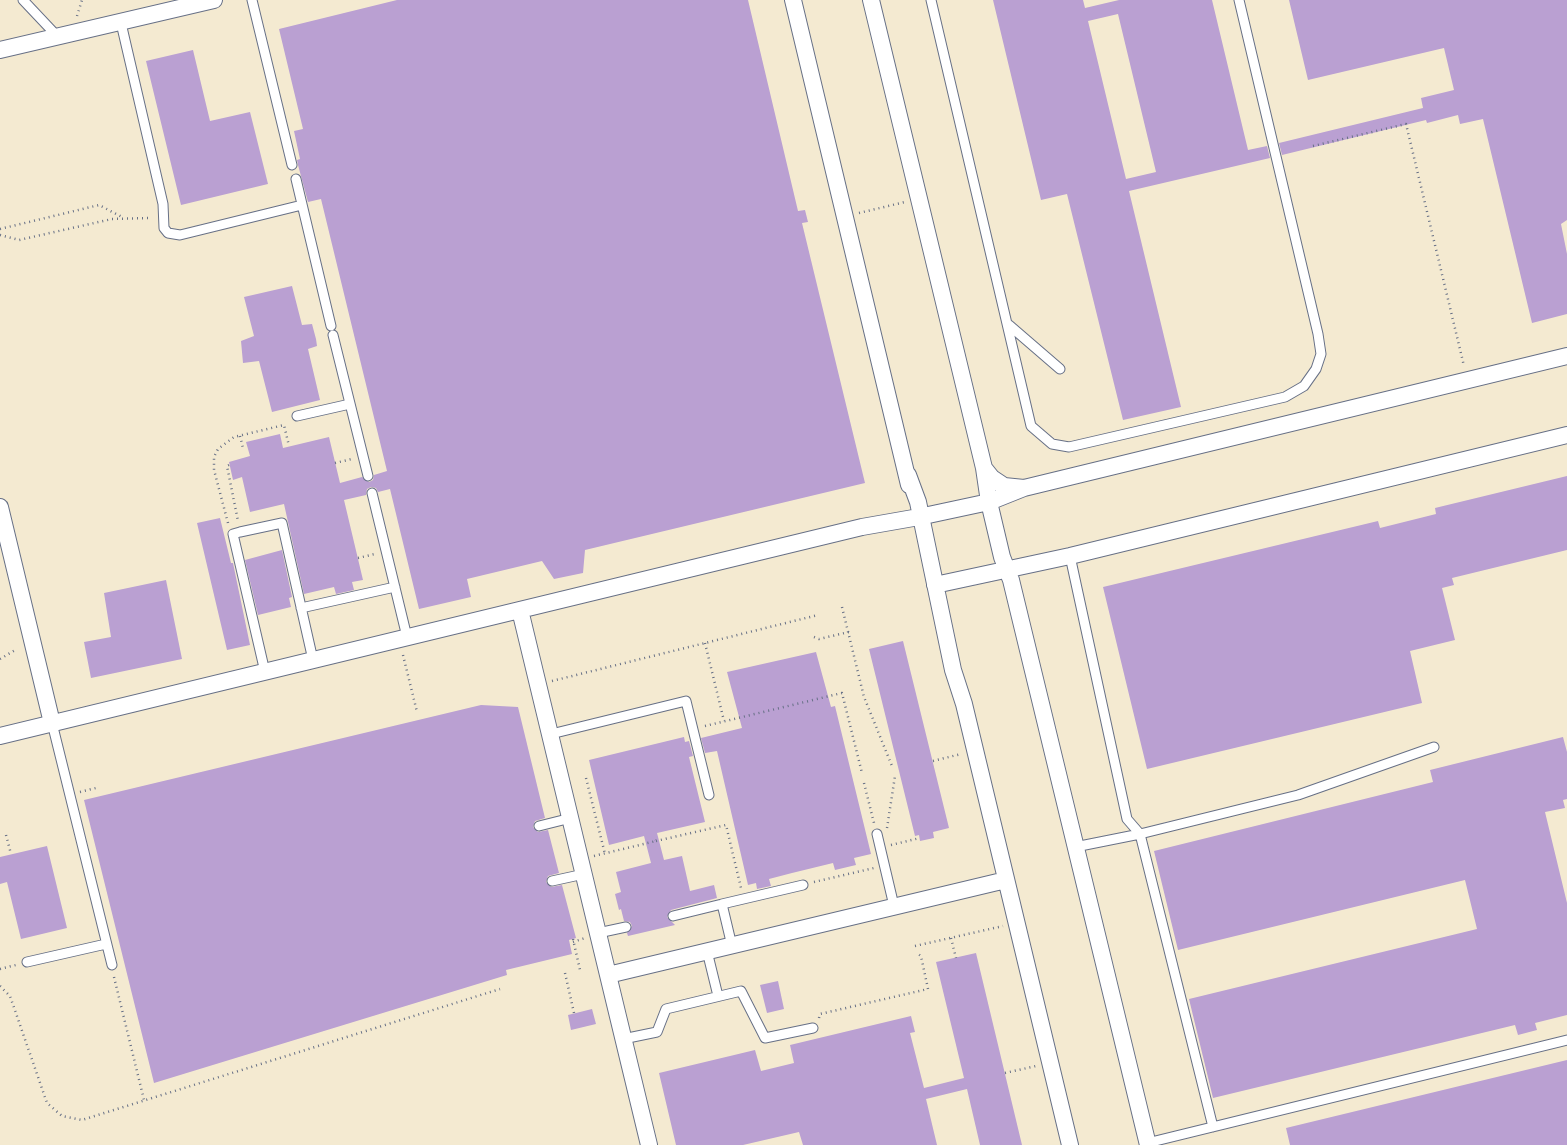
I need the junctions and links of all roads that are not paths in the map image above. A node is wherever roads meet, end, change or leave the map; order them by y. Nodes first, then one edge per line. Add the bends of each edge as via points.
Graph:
1 (23, 0) edge
2 (214, 0) edge
3 (252, 0) edge
4 (793, 0) edge
5 (870, 0) edge
6 (931, 0) edge
7 (1239, 0) edge
8 (121, 23) junction
9 (57, 36) junction
10 (0, 50) edge
11 (292, 165) dead end
12 (296, 178) dead end
13 (302, 205) junction
14 (1008, 325) junction
15 (1567, 356) edge
16 (1060, 369) dead end
17 (350, 404) junction
18 (297, 416) dead end
19 (1567, 436) edge
20 (984, 468) junction
21 (368, 476) dead end
22 (1024, 488) junction
23 (372, 493) dead end
24 (989, 502) junction
25 (0, 507) edge
26 (919, 517) junction
27 (1070, 556) junction
28 (1006, 570) junction
29 (935, 585) junction
30 (395, 587) junction
31 (301, 608) junction
32 (520, 610) junction
33 (407, 637) junction
34 (313, 660) junction
35 (265, 672) junction
36 (52, 723) junction
37 (550, 734) junction
38 (0, 736) edge
39 (1434, 747) dead end
40 (709, 795) dead end
41 (571, 818) junction
42 (539, 826) dead end
43 (877, 834) road end
44 (1140, 834) junction
45 (1075, 848) junction
46 (582, 866) junction
47 (1006, 880) junction
48 (552, 881) dead end
49 (803, 885) road end
50 (722, 904) junction
51 (894, 906) junction
52 (673, 916) dead end
53 (626, 927) dead end
54 (598, 934) junction
55 (106, 944) junction
56 (732, 946) junction
57 (707, 951) junction
58 (27, 962) road end
59 (112, 965) road end
60 (608, 975) junction
61 (718, 996) junction
62 (813, 1028) road end
63 (623, 1039) junction
64 (1567, 1040) edge
65 (1213, 1127) junction
66 (1147, 1144) edge
67 (649, 1145) edge
68 (1070, 1145) edge

1 - 9 lane
2 - 8 street
3 - 11 lane
4 - 26 street via 908,475 918,502
5 - 20 street
6 - 14 lane
7 - 14 lane via 1318,334 1321,354 1311,379 1285,397 1080,446 1061,446 1045,440 1031,426
8 - 9 street
8 - 13 lane via 164,204 162,218 168,233 180,235
9 - 10 street
12 - 13 lane
13 - 17 lane
14 - 16 lane
15 - 22 street
17 - 18 lane
17 - 21 lane
19 - 27 street
20 - 22 street via 1004,486
20 - 24 street
22 - 24 street
23 - 30 lane
24 - 26 street
24 - 28 street
25 - 36 street
26 - 29 street
26 - 32 street via 862,527
27 - 28 street
27 - 44 lane via 1127,819
28 - 29 street
28 - 45 street
29 - 47 street
30 - 31 lane
30 - 33 lane
31 - 34 lane
31 - 35 lane via 282,523 237,533
32 - 33 street
32 - 37 street
33 - 34 street
34 - 35 street
35 - 36 street
36 - 38 street
36 - 55 lane
37 - 40 lane via 686,701
37 - 41 street
39 - 44 lane via 1298,795
41 - 42 lane
41 - 46 street
43 - 51 lane
44 - 45 lane
44 - 65 lane
45 - 66 street
46 - 48 lane
46 - 54 street
47 - 51 street
47 - 68 street
49 - 50 lane
50 - 52 lane
50 - 56 lane
51 - 56 street
53 - 54 lane
54 - 60 street
55 - 58 lane
55 - 59 lane
56 - 57 street
57 - 60 street
57 - 61 lane
60 - 63 street
61 - 62 lane via 741,990 764,1038
61 - 63 lane via 666,1009 657,1032
63 - 67 street
64 - 65 lane
65 - 66 lane

